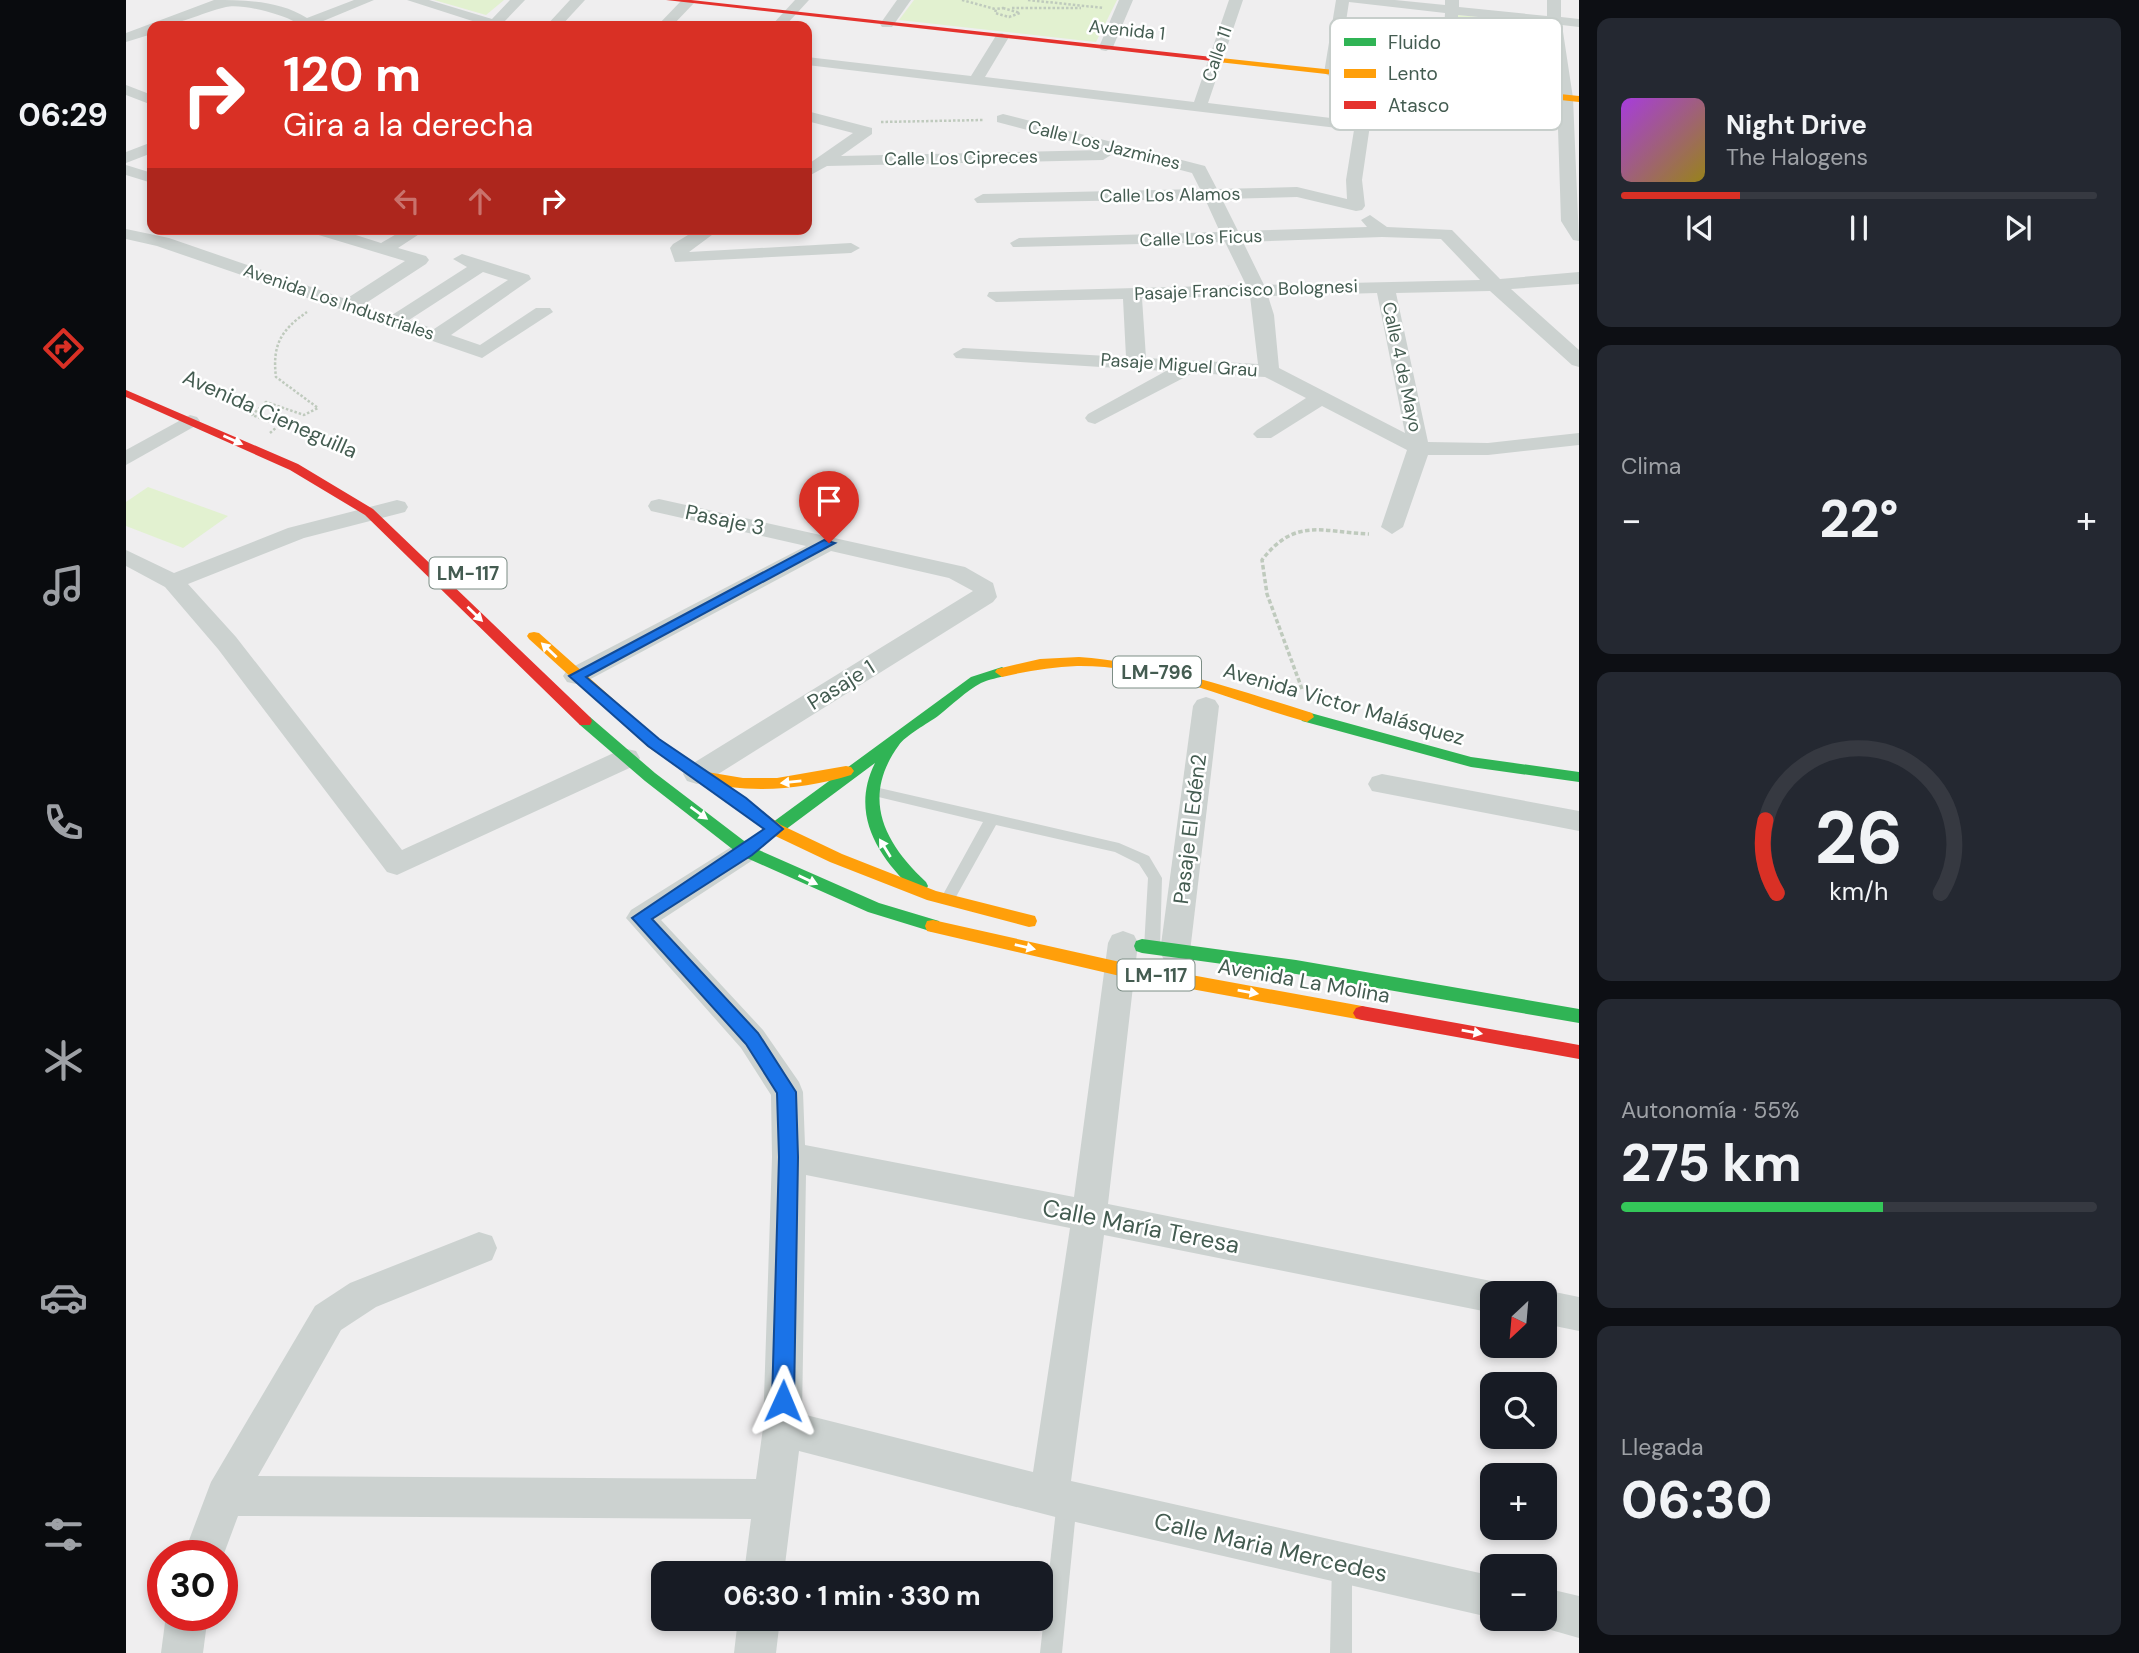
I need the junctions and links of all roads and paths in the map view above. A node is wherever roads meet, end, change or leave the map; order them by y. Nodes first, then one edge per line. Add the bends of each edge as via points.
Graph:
1 (367, 0) edge
2 (414, 0) edge
3 (518, 0) edge
4 (578, 0) edge
5 (670, 0) edge
6 (802, 0) edge
7 (904, 0) edge
8 (962, 0) edge
9 (1016, 0) edge
10 (1028, 0) edge
11 (1126, 0) edge
12 (1236, 0) edge
13 (1343, 0) edge
14 (1355, 0) edge
15 (1554, 0) edge
16 (227, 1) edge
17 (688, 2) junction
18 (1452, 5) edge
19 (1012, 8) junction
20 (1106, 8) junction
21 (996, 10) junction
22 (790, 13) junction
23 (1101, 18) dead end
24 (1340, 18) edge
25 (1540, 18) edge
26 (1554, 18) edge
27 (126, 20) edge
28 (173, 21) edge
29 (300, 21) edge
30 (314, 21) edge
31 (485, 21) edge
32 (501, 21) edge
33 (558, 21) edge
34 (669, 21) edge
35 (783, 21) edge
36 (887, 24) junction
37 (147, 27) edge
38 (147, 31) edge
39 (1002, 37) junction
40 (126, 38) edge
41 (1107, 47) junction
42 (1562, 55) edge
43 (1216, 60) junction
44 (812, 62) edge
45 (1330, 73) edge
46 (976, 79) junction
47 (126, 90) edge
48 (147, 98) edge
49 (1572, 98) edge
50 (1199, 108) junction
51 (812, 117) edge
52 (1003, 119) joint
53 (1330, 122) edge
54 (1039, 129) junction
55 (1361, 130) edge
56 (866, 131) junction
57 (147, 149) edge
58 (1141, 155) junction
59 (1050, 156) junction
60 (126, 158) edge
61 (824, 161) junction
62 (812, 169) edge
63 (126, 170) edge
64 (147, 176) edge
65 (1210, 194) junction
66 (1063, 197) junction
67 (983, 199) dead end
68 (1356, 206) junction
69 (147, 224) edge
70 (1382, 232) junction
71 (128, 233) edge
72 (338, 235) edge
73 (408, 235) edge
74 (701, 235) edge
75 (1579, 236) edge
76 (1232, 238) junction
77 (1019, 243) dead end
78 (851, 248) dead end
79 (383, 249) junction
80 (463, 259) dead end
81 (482, 265) junction
82 (1579, 278) edge
83 (1496, 285) junction
84 (1385, 286) junction
85 (1257, 289) junction
86 (1132, 293) junction
87 (496, 296) junction
88 (996, 296) dead end
89 (349, 305) junction
90 (395, 321) junction
91 (284, 327) dead end
92 (436, 335) junction
93 (963, 354) dead end
94 (1579, 361) edge
95 (1136, 362) junction
96 (1193, 365) junction
97 (1269, 371) junction
98 (126, 393) edge
99 (1321, 398) junction
100 (1095, 418) dead end
101 (190, 421) junction
102 (268, 434) dead end
103 (1264, 434) dead end
104 (1579, 439) edge
105 (1419, 448) junction
106 (126, 459) edge
107 (374, 502) junction
108 (659, 506) dead end
109 (402, 512) dead end
110 (1392, 527) dead end
111 (1365, 534) dead end
112 (829, 543) junction
113 (126, 557) edge
114 (173, 582) junction
115 (985, 597) joint
116 (527, 629) dead end
117 (576, 676) junction
118 (1302, 687) dead end
119 (1206, 706) dead end
120 (897, 740) junction
121 (627, 758) junction
122 (858, 768) junction
123 (697, 774) junction
124 (1579, 777) edge
125 (1382, 784) dead end
126 (871, 792) junction
127 (992, 819) junction
128 (1579, 821) edge
129 (775, 829) junction
130 (746, 851) junction
131 (940, 898) junction
132 (1042, 924) dead end
133 (1118, 950) junction
134 (1164, 950) junction
135 (1579, 1016) edge
136 (1579, 1052) edge
137 (789, 1157) junction
138 (1089, 1215) junction
139 (479, 1248) dead end
140 (1480, 1293) edge
141 (1558, 1310) edge
142 (1579, 1314) edge
143 (782, 1428) junction
144 (225, 1496) junction
145 (1058, 1497) junction
146 (773, 1499) junction
147 (209, 1540) edge
148 (765, 1561) edge
149 (1342, 1563) junction
150 (1480, 1594) edge
151 (1557, 1612) edge
152 (1579, 1617) edge
153 (185, 1631) edge
154 (758, 1631) edge
155 (182, 1653) edge
156 (755, 1653) edge
157 (1051, 1653) edge
158 (1341, 1653) edge

1 - 30 street
2 - 31 street
3 - 32 street
4 - 33 street
5 - 17 main road, Avenida 1
6 - 22 street
7 - 36 street
8 - 21 path
9 - 19 path
10 - 20 path
11 - 41 street
12 - 43 street, Calle 11
13 - 24 street
14 - 18 street
15 - 26 street
16 - 28 street
16 - 29 street via 275,9
17 - 22 main road, Avenida 1
17 - 34 street
18 - 25 street
19 - 20 path
19 - 21 path
19 - 21 path via 1019,15 1000,16
20 - 23 path
22 - 35 street
22 - 36 main road, Avenida 1
27 - 37 street
36 - 39 main road, Avenida 1
38 - 40 street
39 - 41 main road, Avenida 1
39 - 46 street
41 - 43 main road, Avenida 1
42 - 49 street
43 - 45 main road, Avenida 1
43 - 50 street, Calle 11
44 - 46 street
46 - 50 street
47 - 48 street
49 - 75 street via 1570,220
50 - 53 street
51 - 56 street
52 - 54 street, Calle Los Jazmines
52 - 56 path via 878,122
54 - 58 street, Calle Los Jazmines
54 - 59 street
55 - 68 street via 1354,180
56 - 61 street
57 - 60 street
58 - 59 street, Calle Los Cipreces
58 - 65 street, Calle Los Jazmines via 1196,168
59 - 61 street, Calle Los Cipreces
59 - 66 street
61 - 62 street
63 - 64 street
65 - 66 street, Calle Los Alamos
65 - 68 street, Calle Los Alamos via 1297,192
65 - 76 street, Calle Los Jazmines
66 - 67 street, Calle Los Alamos
68 - 70 street
69 - 71 street
70 - 76 street, Calle Los Ficus
70 - 83 street, Calle Los Ficus via 1447,234
71 - 89 street, Avenida Los Industriales
72 - 79 street
73 - 79 street
74 - 78 street via 679,248 681,258
76 - 77 street, Calle Los Ficus
76 - 85 street, Calle Los Jazmines
79 - 89 street via 420,261
80 - 81 street
81 - 87 street via 522,279
81 - 90 street
82 - 83 street, Pasaje Francisco Bolognesi
83 - 84 street, Pasaje Francisco Bolognesi
83 - 94 street, Calle Los Ficus
84 - 85 street, Pasaje Francisco Bolognesi
84 - 105 street, Calle 4 de Mayo
85 - 86 street, Pasaje Francisco Bolognesi
85 - 97 street, Calle Los Jazmines
86 - 88 street, Pasaje Francisco Bolognesi
86 - 95 street
87 - 92 street
87 - 92 street, Avenida Los Industriales via 543,312 482,352
89 - 90 street, Avenida Los Industriales
90 - 92 street, Avenida Los Industriales
91 - 102 path via 276,337 276,377 318,408 304,415 266,402 252,415 279,425
93 - 95 street, Pasaje Miguel Grau
95 - 96 street, Pasaje Miguel Grau
96 - 97 street, Pasaje Miguel Grau
96 - 100 street
97 - 99 street, Pasaje Miguel Grau
98 - 101 main road, Avenida Cieneguilla / LM-117
99 - 103 street
99 - 105 street, Pasaje Miguel Grau
101 - 106 street
101 -> 107 main road, Avenida Cieneguilla / LM-117
104 - 105 street via 1488,449
105 - 110 street, Calle 4 de Mayo
107 - 109 street
107 - 114 street
107 -> 121 main road, Avenida Cieneguilla / LM-117 via 562,700
108 - 112 street, Pasaje 3
111 - 118 path via 1321,527 1296,530 1273,542 1262,560 1267,594
112 - 115 street, Pasaje 3 via 957,572 985,589
112 - 117 street
113 - 114 street
114 - 121 street via 227,643 397,864
115 - 123 street, Pasaje 1
117 -> 116 main road
117 - 123 main road via 653,743
119 - 134 street, Pasaje El Edén2
120 - 122 main road, Avenida Victor Malásquez / LM-796
120 - 124 main road, Avenida Victor Malásquez / LM-796 via 976,680 993,673 1051,661 1100,661 1149,670 1450,758
120 - 126 main road via 878,768
121 -> 130 main road, Avenida Cieneguilla / LM-117
122 -> 123 main road via 775,783 723,782
122 - 129 main road, Avenida Victor Malásquez / LM-796
123 - 129 main road
125 - 128 street
126 - 127 lane
131 -> 126 main road via 906,874 886,850 871,815
127 - 131 lane
127 - 134 lane via 1119,848 1144,860 1155,878
129 - 130 main road, LM-796
129 - 131 main road
130 -> 133 main road, Avenida La Molina / LM-117 via 819,885 912,919
130 - 137 street via 640,918 752,1038 786,1092
131 - 132 main road
133 - 134 main road, Avenida La Molina / LM-117
133 -> 136 main road, Avenida La Molina / LM-117
133 - 138 street
134 - 135 main road, Avenida La Molina / LM-117 via 1296,967
137 - 138 street, Calle María Teresa
137 - 143 street
138 - 140 street, Calle María Teresa
138 - 145 street
139 - 144 street via 363,1295 328,1318
141 - 142 street
143 - 145 street, Calle Maria Mercedes
143 - 146 street
144 - 146 street
144 - 147 street
145 - 149 street, Calle Maria Mercedes
145 - 157 lane
146 - 148 street
149 - 150 street, Calle Maria Mercedes
149 - 158 lane
151 - 152 street
153 - 155 street
154 - 156 street

